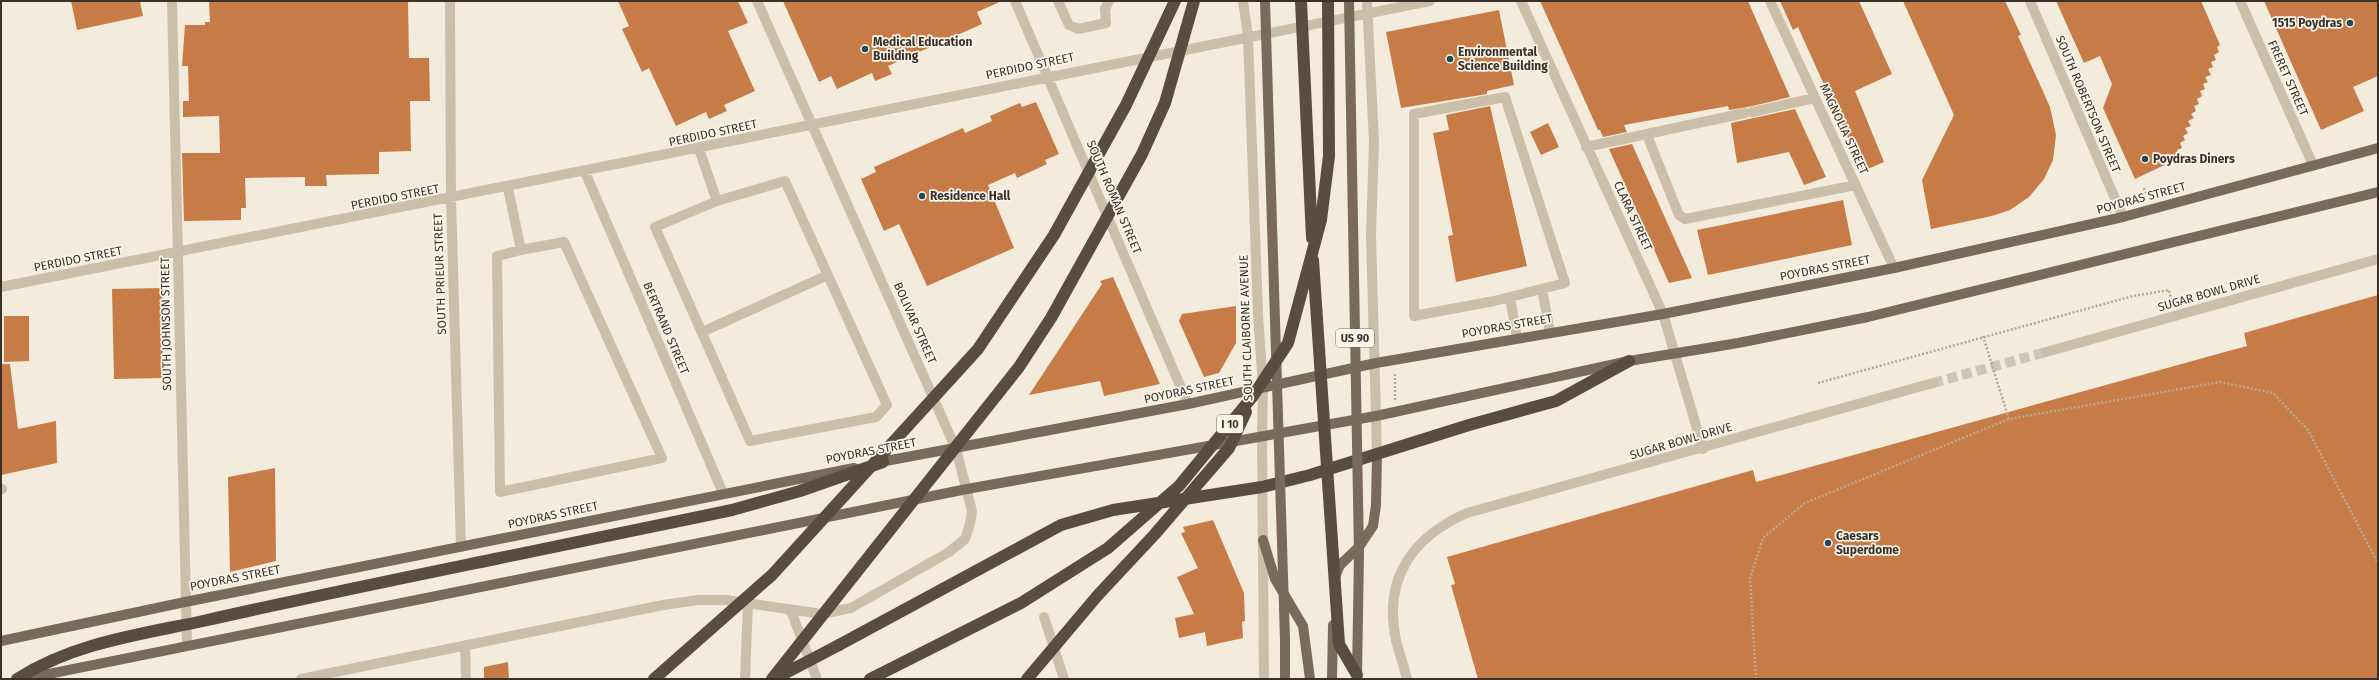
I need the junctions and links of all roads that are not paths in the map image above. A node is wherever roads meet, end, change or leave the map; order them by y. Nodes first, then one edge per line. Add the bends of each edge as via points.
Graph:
1 (172, 1) edge
2 (450, 1) edge
3 (757, 1) edge
4 (1015, 1) edge
5 (1058, 1) edge
6 (1109, 1) edge
7 (1175, 1) edge
8 (1194, 1) edge
9 (1243, 1) edge
10 (1265, 1) edge
11 (1301, 1) edge
12 (1328, 1) edge
13 (1349, 1) edge
14 (1367, 1) edge
15 (1430, 1) edge
16 (1521, 1) edge
17 (1770, 1) edge
18 (2030, 1) edge
19 (2240, 1) edge
20 (1367, 13) junction
21 (1248, 36) junction
22 (1048, 76) junction
23 (1815, 98) junction
24 (813, 126) junction
25 (1647, 135) junction
26 (1586, 147) junction
27 (2378, 148) edge
28 (699, 149) junction
29 (2313, 165) junction
30 (585, 172) junction
31 (1856, 185) junction
32 (508, 188) junction
33 (2378, 192) edge
34 (451, 199) junction
35 (717, 201) junction
36 (2123, 217) junction
37 (521, 250) junction
38 (177, 254) junction
39 (2378, 259) edge
40 (1894, 268) junction
41 (828, 275) junction
42 (1, 287) edge
43 (1542, 289) junction
44 (1510, 297) junction
45 (1663, 314) junction
46 (702, 332) junction
47 (1550, 332) junction
48 (1517, 338) junction
49 (2046, 352) tunnel mouth
50 (1676, 353) junction
51 (1629, 361) junction
52 (1376, 363) junction
53 (1933, 383) tunnel mouth
54 (1263, 387) junction
55 (1253, 396) junction
56 (1188, 404) junction
57 (1376, 416) junction
58 (1262, 438) junction
59 (956, 449) junction
60 (1703, 449) junction
61 (1376, 454) junction
62 (883, 462) junction
63 (1262, 487) junction
64 (967, 489) junction
65 (722, 493) junction
66 (1263, 540) junction
67 (461, 547) junction
68 (185, 602) junction
69 (748, 603) junction
70 (791, 611) junction
71 (1044, 617) dead end
72 (1, 641) edge
73 (187, 645) junction
74 (465, 645) junction
75 (1358, 677) edge
76 (17, 679) edge
77 (24, 679) edge
78 (301, 679) edge
79 (466, 679) edge
80 (654, 679) edge
81 (745, 679) edge
82 (772, 679) edge
83 (816, 679) edge
84 (870, 679) edge
85 (1027, 679) edge
86 (1064, 679) edge
87 (1264, 679) edge
88 (1285, 679) edge
89 (1310, 679) edge
90 (1332, 679) edge
91 (1407, 679) edge

1 - 38 street, SOUTH JOHNSON STREET
2 - 34 street, SOUTH PRIEUR STREET
3 - 24 street, BOLIVAR STREET
4 - 22 street, SOUTH ROMAN STREET
5 - 6 street via 1069,25 1078,29 1106,23 1105,9
7 - 80 highway, bridge via 1126,105 1054,235 978,349 772,575
8 - 82 highway, bridge via 1165,103 1142,154 1051,318 1019,367
9 - 21 street, SOUTH CLAIBORNE AVENUE
10 - 88 main road, bridge
11 - 75 highway, bridge via 1317,337 1339,644
12 - 55 highway, I 10, bridge via 1329,156 1321,220 1288,343
13 - 75 main road, US 90, bridge
14 - 20 street
15 - 20 street, PERDIDO STREET
16 - 26 street, CLARA STREET
17 - 23 street, MAGNOLIA STREET
18 - 36 street, SOUTH ROBERTSON STREET
19 - 29 street, FRERET STREET
20 - 21 street, PERDIDO STREET
20 - 52 street via 1374,142 1371,234
21 - 22 street, PERDIDO STREET
21 - 54 street, SOUTH CLAIBORNE AVENUE
22 - 24 street, PERDIDO STREET
22 - 56 street, SOUTH ROMAN STREET
23 - 25 street
23 - 31 street, MAGNOLIA STREET
24 - 28 street, PERDIDO STREET
24 - 59 street, BOLIVAR STREET
25 - 26 street
25 - 31 street via 1679,215 1685,219
26 - 45 street, CLARA STREET
27 - 29 main road, POYDRAS STREET
28 - 30 street, PERDIDO STREET
28 - 35 street
29 - 36 main road, POYDRAS STREET
30 - 32 street, PERDIDO STREET
30 - 65 street, BERTRAND STREET
31 - 40 street, MAGNOLIA STREET
32 - 34 street, PERDIDO STREET
32 - 37 street
33 - 50 main road via 1868,317
34 - 38 street, PERDIDO STREET
34 - 67 street, SOUTH PRIEUR STREET
35 - 41 street via 785,181
35 - 46 street via 655,227
36 - 40 main road, POYDRAS STREET
37 - 37 street via 564,242 662,458 500,492 497,256
38 - 42 street, PERDIDO STREET
38 - 68 street, SOUTH JOHNSON STREET
39 - 49 street, SUGAR BOWL DRIVE
40 - 45 main road, POYDRAS STREET
41 - 46 street
41 - 46 street via 887,405 876,417 750,440
43 - 44 street
43 - 44 street via 1566,283 1505,97 1414,114 1414,316
43 - 47 street
44 - 48 street
45 - 47 main road, POYDRAS STREET
45 - 50 street, CLARA STREET
47 - 48 main road, POYDRAS STREET
48 - 52 main road, POYDRAS STREET
50 - 51 main road
50 - 60 street, CLARA STREET
51 - 57 main road
51 - 61 highway via 1556,401
52 - 54 main road, POYDRAS STREET
52 - 57 street
53 - 60 street, SUGAR BOWL DRIVE
54 - 56 main road, POYDRAS STREET
54 - 58 street, SOUTH CLAIBORNE AVENUE
55 - 84 highway, I 10, bridge via 1179,486 1108,548 1021,604
55 - 85 highway, bridge via 1230,448 1098,595
56 - 59 main road, POYDRAS STREET
57 - 58 main road
57 - 61 street
58 - 63 street, SOUTH CLAIBORNE AVENUE
58 - 64 main road via 1064,470
59 - 62 main road, POYDRAS STREET
59 - 64 street, BOLIVAR STREET
60 - 91 street, SUGAR BOWL DRIVE via 1467,513 1438,528 1415,547 1406,560 1397,589 1393,612 1396,639
61 - 63 highway
61 - 90 main road via 1376,505 1373,526 1359,547 1340,565 1333,582
62 - 65 main road, POYDRAS STREET
62 - 76 highway, bridge via 800,491 732,510 275,604 77,649 41,664
63 - 66 street, SOUTH CLAIBORNE AVENUE
63 - 82 highway, bridge via 1114,510 1061,525
64 - 70 street, BOLIVAR STREET via 972,511 970,524 965,539 949,552 851,608 822,614
64 - 73 main road
65 - 67 main road, POYDRAS STREET
66 - 87 street, SOUTH CLAIBORNE AVENUE
66 - 89 main road via 1276,579 1302,626
67 - 68 main road, POYDRAS STREET
68 - 72 main road, POYDRAS STREET
68 - 73 street, SOUTH JOHNSON STREET
69 - 70 street
69 - 74 street via 698,600 663,605
69 - 81 street
70 - 83 street
71 - 86 street
73 - 77 main road
74 - 78 street
74 - 79 street

